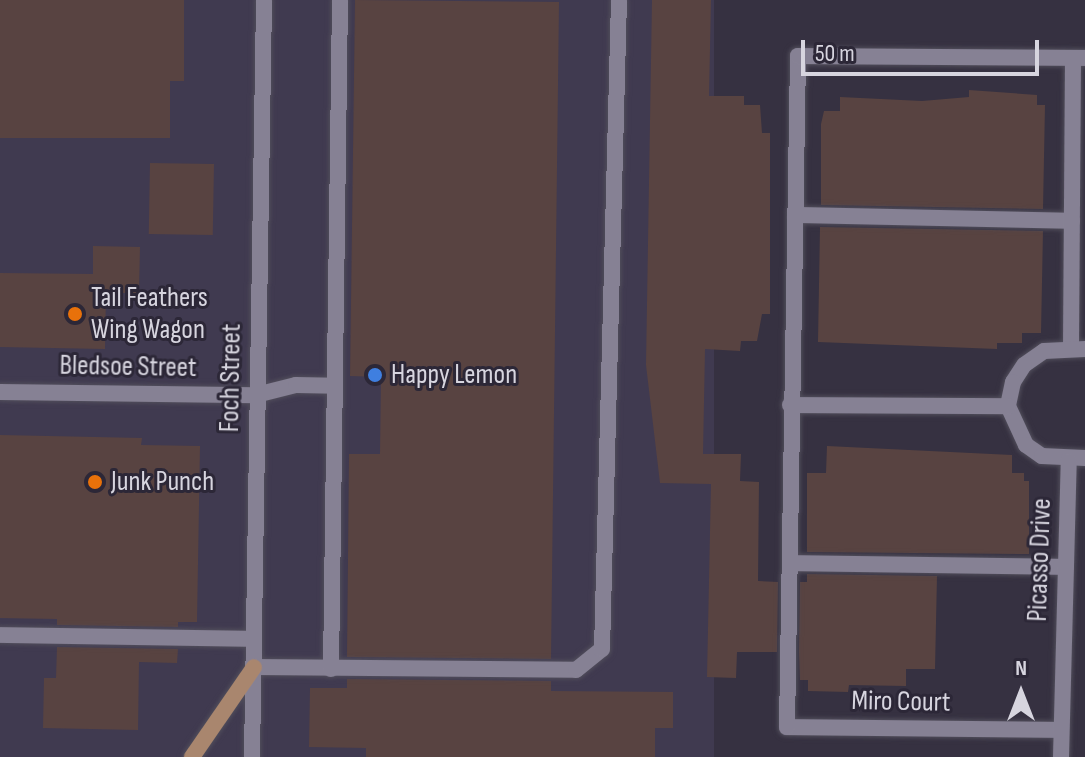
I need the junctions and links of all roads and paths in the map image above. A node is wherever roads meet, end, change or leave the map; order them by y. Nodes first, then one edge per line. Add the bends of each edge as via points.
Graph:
1 (264, 0) edge
2 (340, 0) edge
3 (619, 0) edge
4 (1079, 58) edge
5 (795, 215) junction
6 (1072, 221) junction
7 (1078, 348) edge
8 (335, 386) junction
9 (0, 392) edge
10 (256, 395) junction
11 (790, 405) junction
12 (1008, 406) junction
13 (1077, 460) edge
14 (791, 563) junction
15 (1066, 567) junction
16 (0, 635) edge
17 (254, 639) junction
18 (254, 667) junction
19 (331, 669) junction
20 (1061, 730) junction
21 (192, 757) edge
22 (252, 757) edge
23 (1061, 757) edge

1 - 10 street, Foch Street
2 - 8 street
3 - 19 street via 602,649 576,670
4 - 5 street via 798,56
4 - 6 street
5 - 6 street
5 - 11 street
6 - 7 street
7 - 12 street via 1044,351 1024,365 1013,382
8 - 10 street, Bledsoe Street via 296,385
8 - 19 street
9 - 10 street, Bledsoe Street
10 - 17 street, Foch Street
11 - 12 street
11 - 14 street
12 - 13 street via 1026,445 1042,456
13 - 15 street, Picasso Drive
14 - 15 street
14 - 20 street, Miro Court via 787,727
15 - 20 street, Picasso Drive
16 - 17 street
17 - 18 street, Foch Street
18 - 19 street
18 - 21 main road
18 - 22 street, Foch Street
20 - 23 street, Picasso Drive

